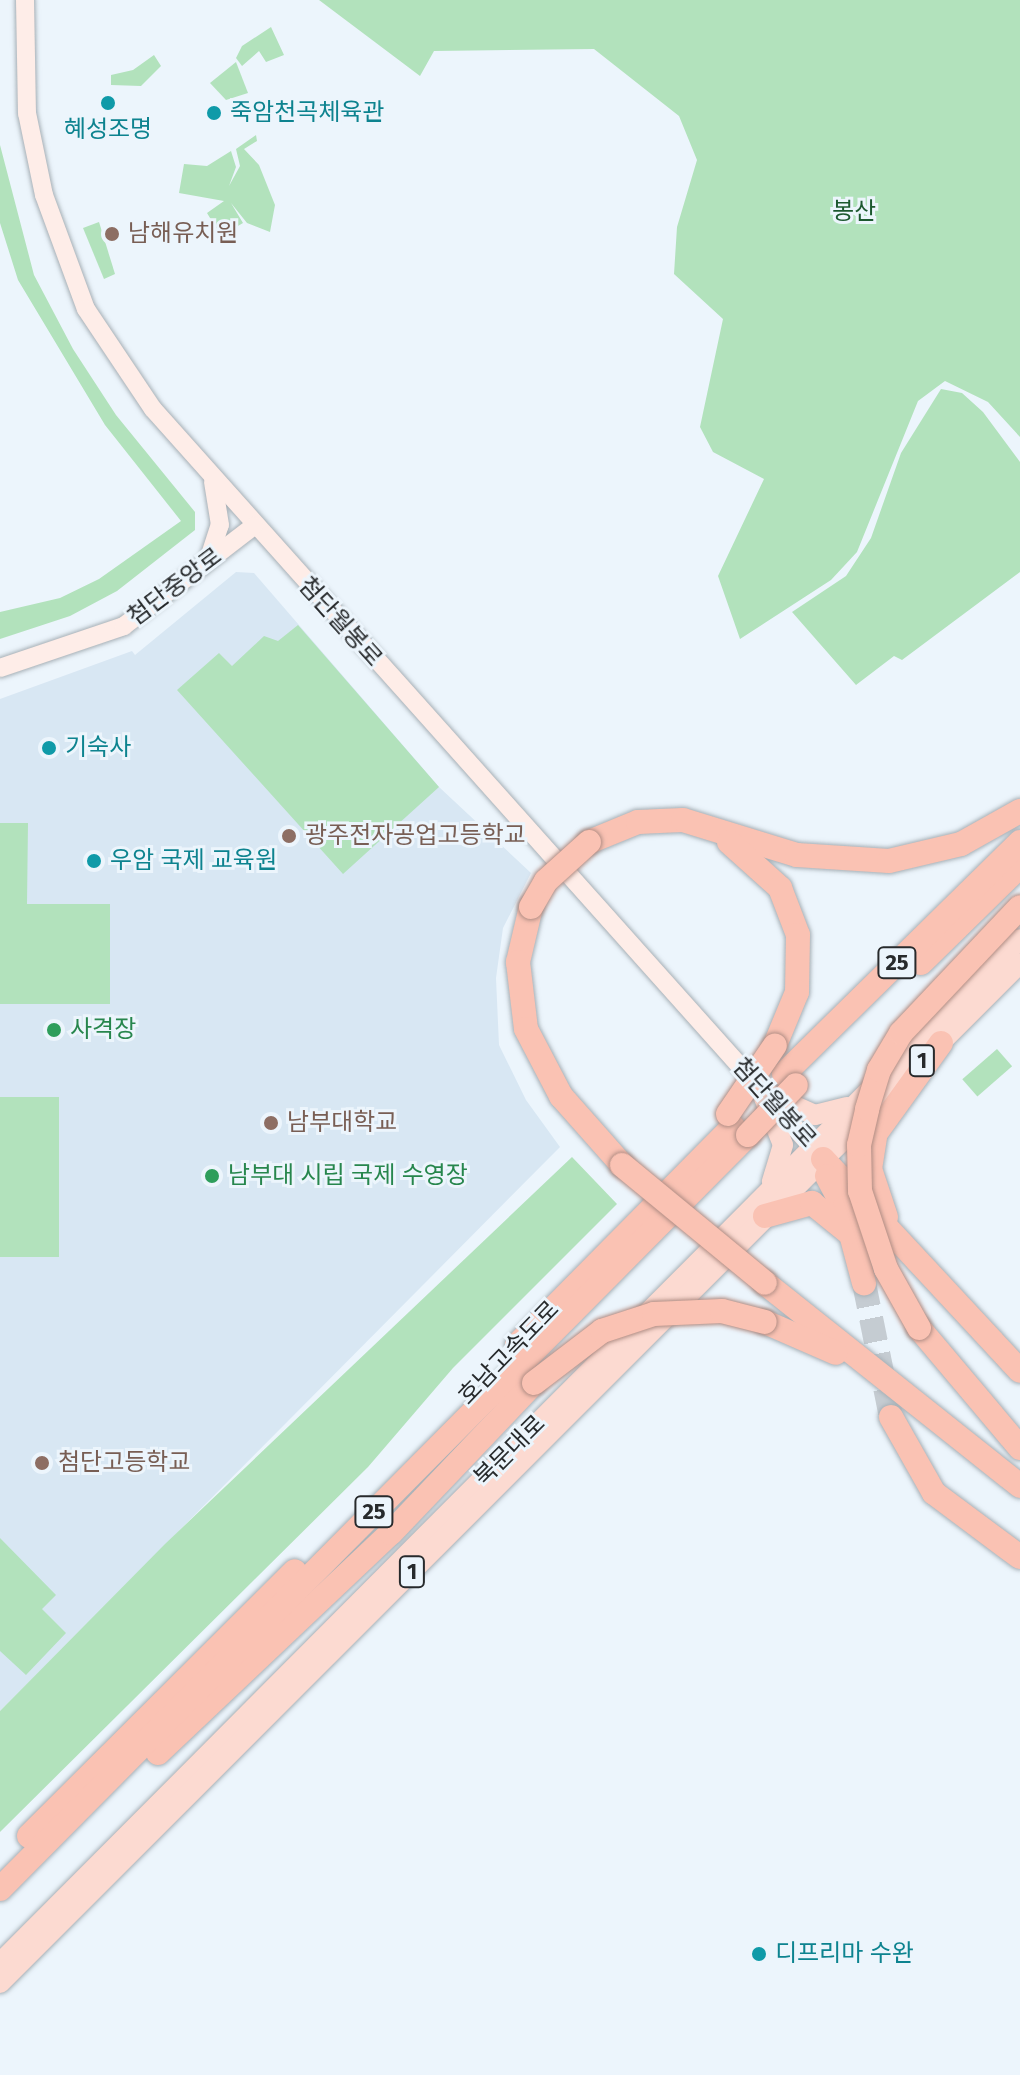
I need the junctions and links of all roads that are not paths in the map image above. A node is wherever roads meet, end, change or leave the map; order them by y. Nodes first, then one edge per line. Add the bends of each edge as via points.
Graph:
1 (25, 0) edge
2 (211, 476) junction
3 (254, 526) junction
4 (207, 564) junction
5 (0, 668) edge
6 (1020, 811) edge
7 (1020, 842) edge
8 (593, 847) junction
9 (1020, 866) edge
10 (1020, 907) edge
11 (1020, 939) edge
12 (1020, 963) edge
13 (941, 1043) junction
14 (790, 1080) junction
15 (760, 1088) junction
16 (864, 1095) junction
17 (743, 1129) junction
18 (818, 1153) junction
19 (762, 1207) junction
20 (852, 1238) junction
21 (904, 1241) junction
22 (587, 1273) junction
23 (769, 1278) junction
24 (864, 1283) tunnel mouth
25 (1020, 1371) edge
26 (891, 1417) tunnel mouth
27 (1020, 1448) edge
28 (1020, 1464) edge
29 (1020, 1486) edge
30 (1020, 1557) edge
31 (0, 1866) edge
32 (0, 1889) edge
33 (0, 1903) edge
34 (0, 1963) edge
35 (0, 1983) edge

1 - 2 street, 첨단월봉로 via 27,113 61,249 86,309 153,409
2 - 3 street, 첨단월봉로
2 - 4 street via 220,525
3 - 4 street, 첨단중앙로
3 - 15 street, 첨단월봉로
4 - 5 street, 첨단중앙로 via 124,626
6 - 8 highway via 961,844 889,861 797,855 683,820 638,822
7 - 14 highway, 호남고속도로 / 25
8 - 22 highway, bridge via 680,829 730,842 766,869 791,910 801,956 794,1004 775,1045 728,1114
8 - 23 highway via 562,881 537,927 532,987 544,1038 600,1123
9 - 14 highway, 호남고속도로 / 25
10 - 27 highway, bridge via 901,1033 879,1070 859,1145 860,1191 886,1269 919,1328
11 - 16 main road, 북문대로 / 1
12 - 13 main road, 북문대로 / 1
13 - 18 main road, 북문대로 / 1
13 - 21 highway via 885,1115 871,1152 879,1202
14 - 17 highway, 호남고속도로 / 25
15 - 16 main road via 815,1115 840,1111
15 - 18 street, 첨단월봉로
15 - 19 main road via 783,1145
16 - 18 main road, 북문대로 / 1
17 - 22 highway, 호남고속도로 / 25
17 - 32 highway, 호남고속도로 / 25
18 - 19 main road, 북문대로 / 1
18 - 20 highway
18 - 21 highway
19 - 20 highway via 812,1203 838,1218
19 - 34 main road, 북문대로 / 1
19 - 35 main road, 북문대로 / 1
20 - 24 highway
21 - 25 highway
22 - 31 highway, 호남고속도로 / 25
23 - 28 highway
23 - 29 highway
26 - 30 highway via 934,1493
29 - 33 highway, bridge via 835,1352 765,1322 722,1311 654,1314 602,1331 534,1383 391,1533

